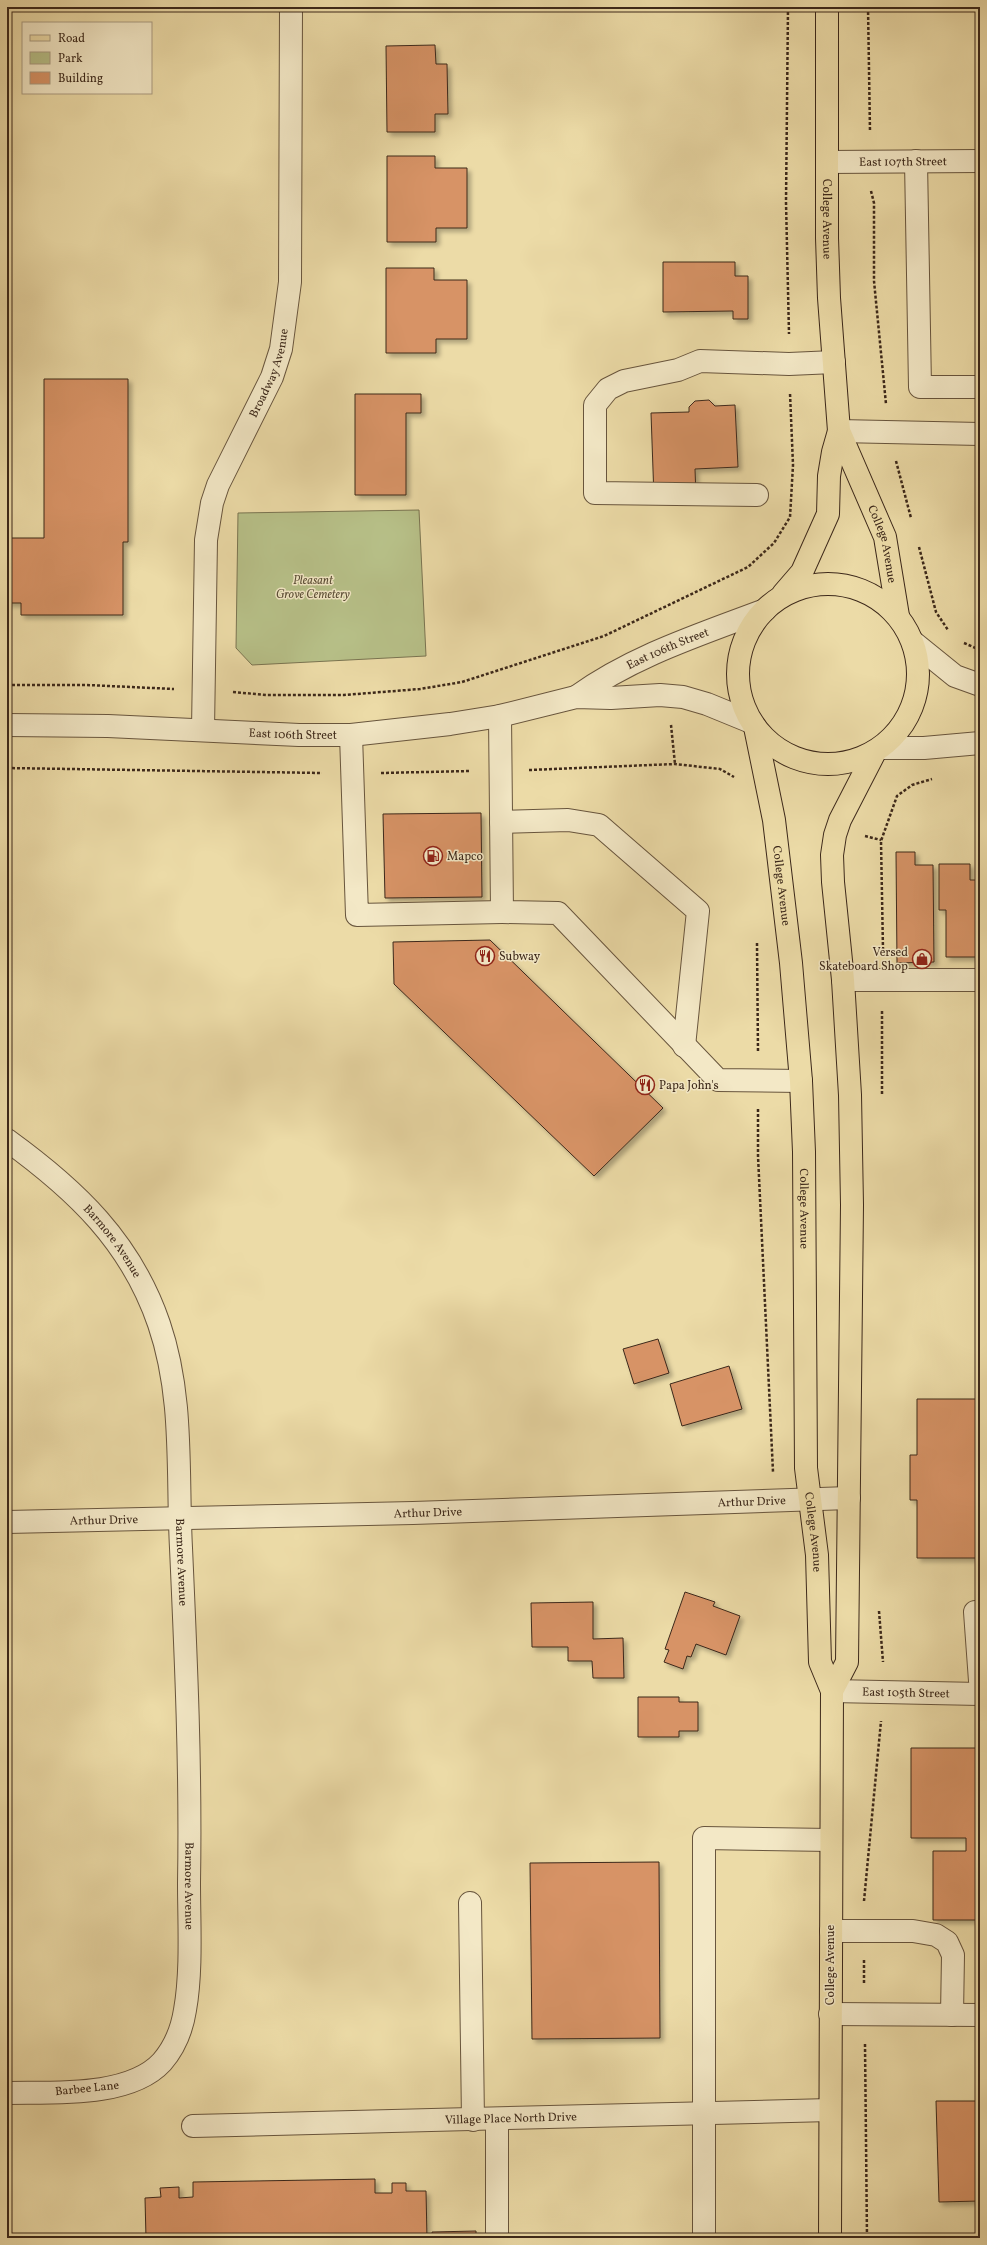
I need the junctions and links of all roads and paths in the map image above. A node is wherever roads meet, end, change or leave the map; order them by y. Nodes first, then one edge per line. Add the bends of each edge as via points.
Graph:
1 (291, 7) edge
2 (788, 7) edge
3 (827, 7) edge
4 (868, 7) edge
5 (916, 161) junction
6 (980, 161) edge
7 (827, 162) junction
8 (871, 162) junction
9 (834, 362) junction
10 (789, 364) junction
11 (980, 387) edge
12 (839, 431) junction
13 (889, 432) junction
14 (980, 434) edge
15 (757, 495) dead end
16 (913, 526) dead end
17 (917, 540) dead end
18 (771, 605) junction
19 (898, 616) junction
20 (952, 633) dead end
21 (962, 641) dead end
22 (913, 642) junction
23 (980, 650) edge
24 (980, 685) edge
25 (7, 686) edge
26 (202, 690) junction
27 (576, 697) junction
28 (500, 716) junction
29 (753, 724) junction
30 (7, 726) edge
31 (203, 729) junction
32 (351, 734) junction
33 (980, 743) edge
34 (878, 751) junction
35 (7, 768) edge
36 (501, 771) junction
37 (353, 773) junction
38 (938, 777) dead end
39 (739, 780) dead end
40 (501, 822) junction
41 (502, 912) junction
42 (756, 939) dead end
43 (843, 980) junction
44 (980, 980) edge
45 (882, 981) junction
46 (684, 1046) junction
47 (758, 1082) junction
48 (801, 1082) junction
49 (882, 1098) dead end
50 (7, 1140) edge
51 (849, 1498) junction
52 (810, 1499) junction
53 (774, 1500) junction
54 (179, 1519) junction
55 (7, 1522) edge
56 (879, 1609) dead end
57 (980, 1612) edge
58 (980, 1682) edge
59 (832, 1691) junction
60 (884, 1692) junction
61 (980, 1694) edge
62 (831, 1840) junction
63 (470, 1904) dead end
64 (864, 1908) dead end
65 (831, 1931) junction
66 (864, 1955) dead end
67 (864, 1986) dead end
68 (830, 2014) junction
69 (952, 2015) junction
70 (980, 2015) edge
71 (865, 2041) dead end
72 (176, 2043) joint
73 (7, 2093) edge
74 (830, 2110) junction
75 (704, 2114) junction
76 (497, 2119) junction
77 (474, 2120) junction
78 (193, 2126) dead end
79 (497, 2238) edge
80 (704, 2238) edge
81 (830, 2238) edge
82 (867, 2238) edge

1 - 26 street, Broadway Avenue via 290,282 287,312 281,349 272,376 218,485 212,503 206,540
2 - 10 path via 786,210
3 - 7 main road, College Avenue
4 - 8 path
5 - 6 street, East 107th Street
5 - 8 street, East 107th Street
5 - 11 street via 920,387
7 - 8 street, East 107th Street
7 - 9 main road, College Avenue via 829,298
8 - 13 path via 874,281
9 - 10 street
9 - 12 main road, College Avenue
10 - 15 street via 700,362 678,370 624,381 608,389 595,405 595,493
10 - 26 path via 793,465 790,517 774,543 748,567 604,636 462,682 420,689 344,694 266,694
12 - 13 street
12 - 18 main road, College Avenue via 829,476 828,514 802,572
12 - 19 main road, College Avenue via 885,537
13 - 14 street
13 - 16 path
17 - 20 path via 936,612 947,630
18 - 19 main road via 808,586 841,585 878,599
18 - 27 street, East 106th Street via 635,660
18 - 29 main road, College Avenue via 748,633 739,662 740,693
19 - 22 main road, College Avenue
21 - 23 path
22 - 24 street via 956,676
22 - 34 main road, College Avenue via 918,670 917,693 912,709 904,724
25 - 26 path via 87,685
26 - 31 street, Broadway Avenue
27 - 28 street, East 106th Street
27 - 29 street, East 106th Street via 683,697
28 - 32 street, East 106th Street
28 - 36 street
29 - 34 main road via 776,748 792,757 810,762 828,765 846,763
29 - 48 main road, College Avenue via 775,827 791,963
30 - 31 street, East 106th Street
31 - 32 street, East 106th Street
32 - 37 street
33 - 34 street
34 - 43 main road, College Avenue via 848,802 835,835 832,855 833,882
35 - 37 path
36 - 37 path
36 - 39 path via 675,764 720,769
36 - 40 street
37 - 41 street via 357,915
38 - 45 path via 912,786 897,796 882,840
40 - 41 street
40 - 46 street via 568,820 599,825 698,911
41 - 46 street via 558,913
42 - 47 path
43 - 45 street
43 - 51 main road, College Avenue via 850,1095 852,1206
44 - 45 street
45 - 49 path
46 - 47 street via 718,1080
47 - 48 street
47 - 53 path via 758,1156
48 - 52 main road, College Avenue via 804,1152 805,1442
50 - 54 street, Barmore Avenue via 35,1160 87,1206 116,1241 143,1282 160,1326 177,1405
51 - 52 street, Arthur Drive
51 - 59 main road, College Avenue via 847,1662
52 - 53 street, Arthur Drive
52 - 59 main road, College Avenue via 817,1555 820,1662
53 - 54 street, Arthur Drive
54 - 55 street, Arthur Drive
54 - 72 street, Barmore Avenue via 190,1830 189,1958 186,2002
56 - 60 path via 883,1639
57 - 58 street via 975,1612
59 - 60 street, East 105th Street
59 - 62 main road, College Avenue
60 - 61 street, East 105th Street
60 - 64 path
62 - 65 main road, College Avenue
62 - 75 street via 704,1838
63 - 77 street
65 - 68 main road, College Avenue
65 - 69 street via 913,1931 936,1935 947,1942 953,1955
66 - 67 path
68 - 69 street
68 - 74 main road, College Avenue
69 - 70 street
71 - 82 path
72 - 73 street, Barbee Lane via 160,2064 130,2083 74,2091
74 - 75 street, Village Place North Drive
74 - 81 main road, College Avenue
75 - 76 street, Village Place North Drive
75 - 80 street
76 - 77 street, Village Place North Drive
76 - 79 street
77 - 78 street, Village Place North Drive

